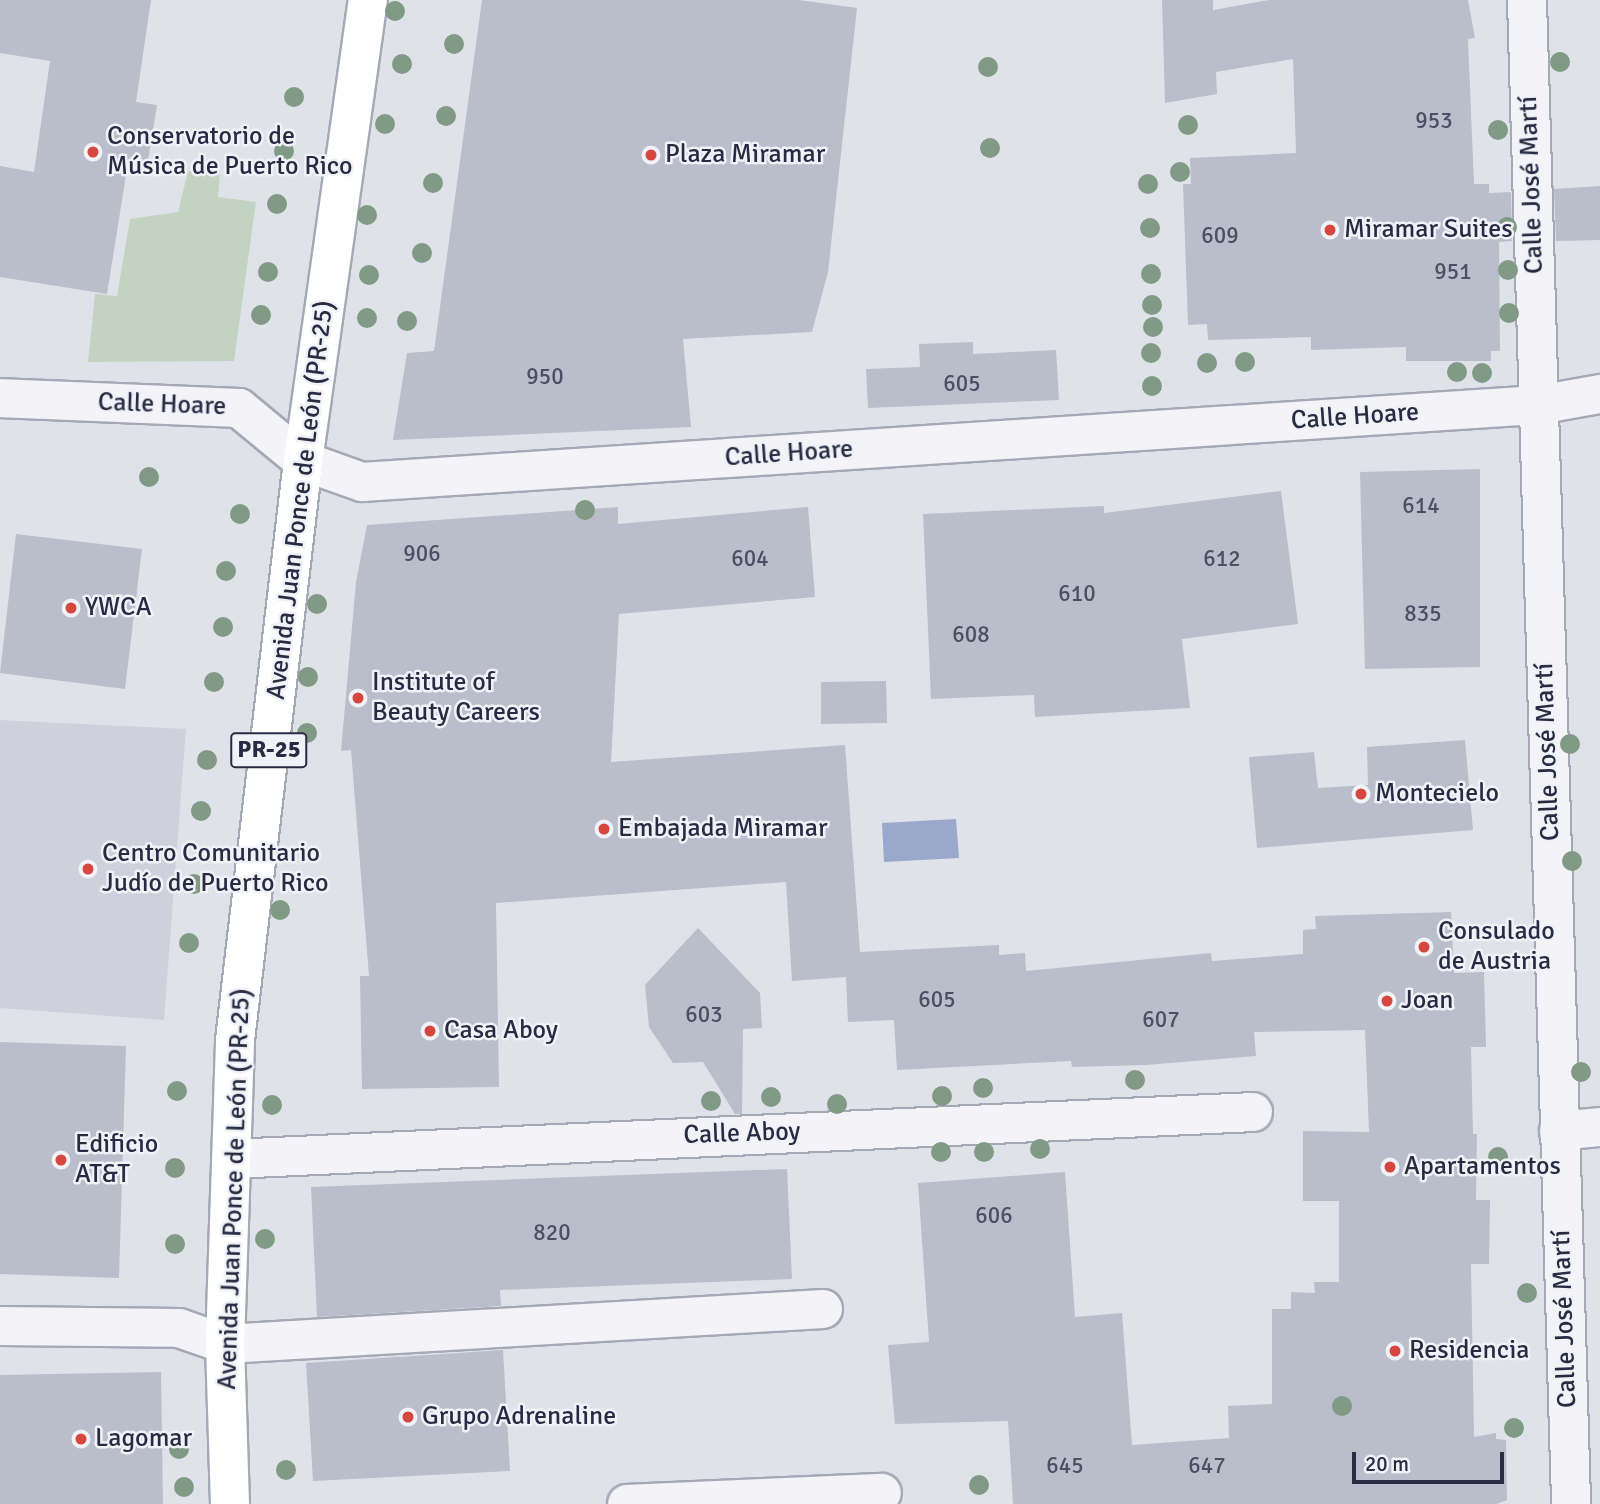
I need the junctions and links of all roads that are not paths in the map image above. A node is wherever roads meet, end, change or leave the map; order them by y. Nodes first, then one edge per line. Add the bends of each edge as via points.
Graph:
1 (368, 0) edge
2 (1527, 0) edge
3 (1600, 394) edge
4 (0, 398) edge
5 (1538, 405) junction
6 (303, 461) junction
7 (1253, 1112) dead end
8 (1600, 1127) edge
9 (1559, 1131) junction
10 (231, 1159) junction
11 (823, 1309) dead end
12 (0, 1326) edge
13 (225, 1344) junction
14 (881, 1493) dead end
15 (230, 1504) edge
16 (627, 1504) edge
17 (1572, 1504) edge

1 - 6 main road, Avenida Juan Ponce de León (PR-25) / PR-25
2 - 5 street, Calle José Martí
3 - 5 street, Calle Hoare
4 - 6 street, Calle Hoare via 239,408
5 - 6 street, Calle Hoare via 362,482
5 - 9 street, Calle José Martí
6 - 10 main road, Avenida Juan Ponce de León (PR-25) / PR-25 via 235,1040
7 - 10 street, Calle Aboy
8 - 9 street
9 - 17 street, Calle José Martí
10 - 13 main road, Avenida Juan Ponce de León (PR-25) / PR-25
11 - 13 street
12 - 13 street via 179,1328
13 - 15 main road, Avenida Juan Ponce de León (PR-25) / PR-25
14 - 16 street

